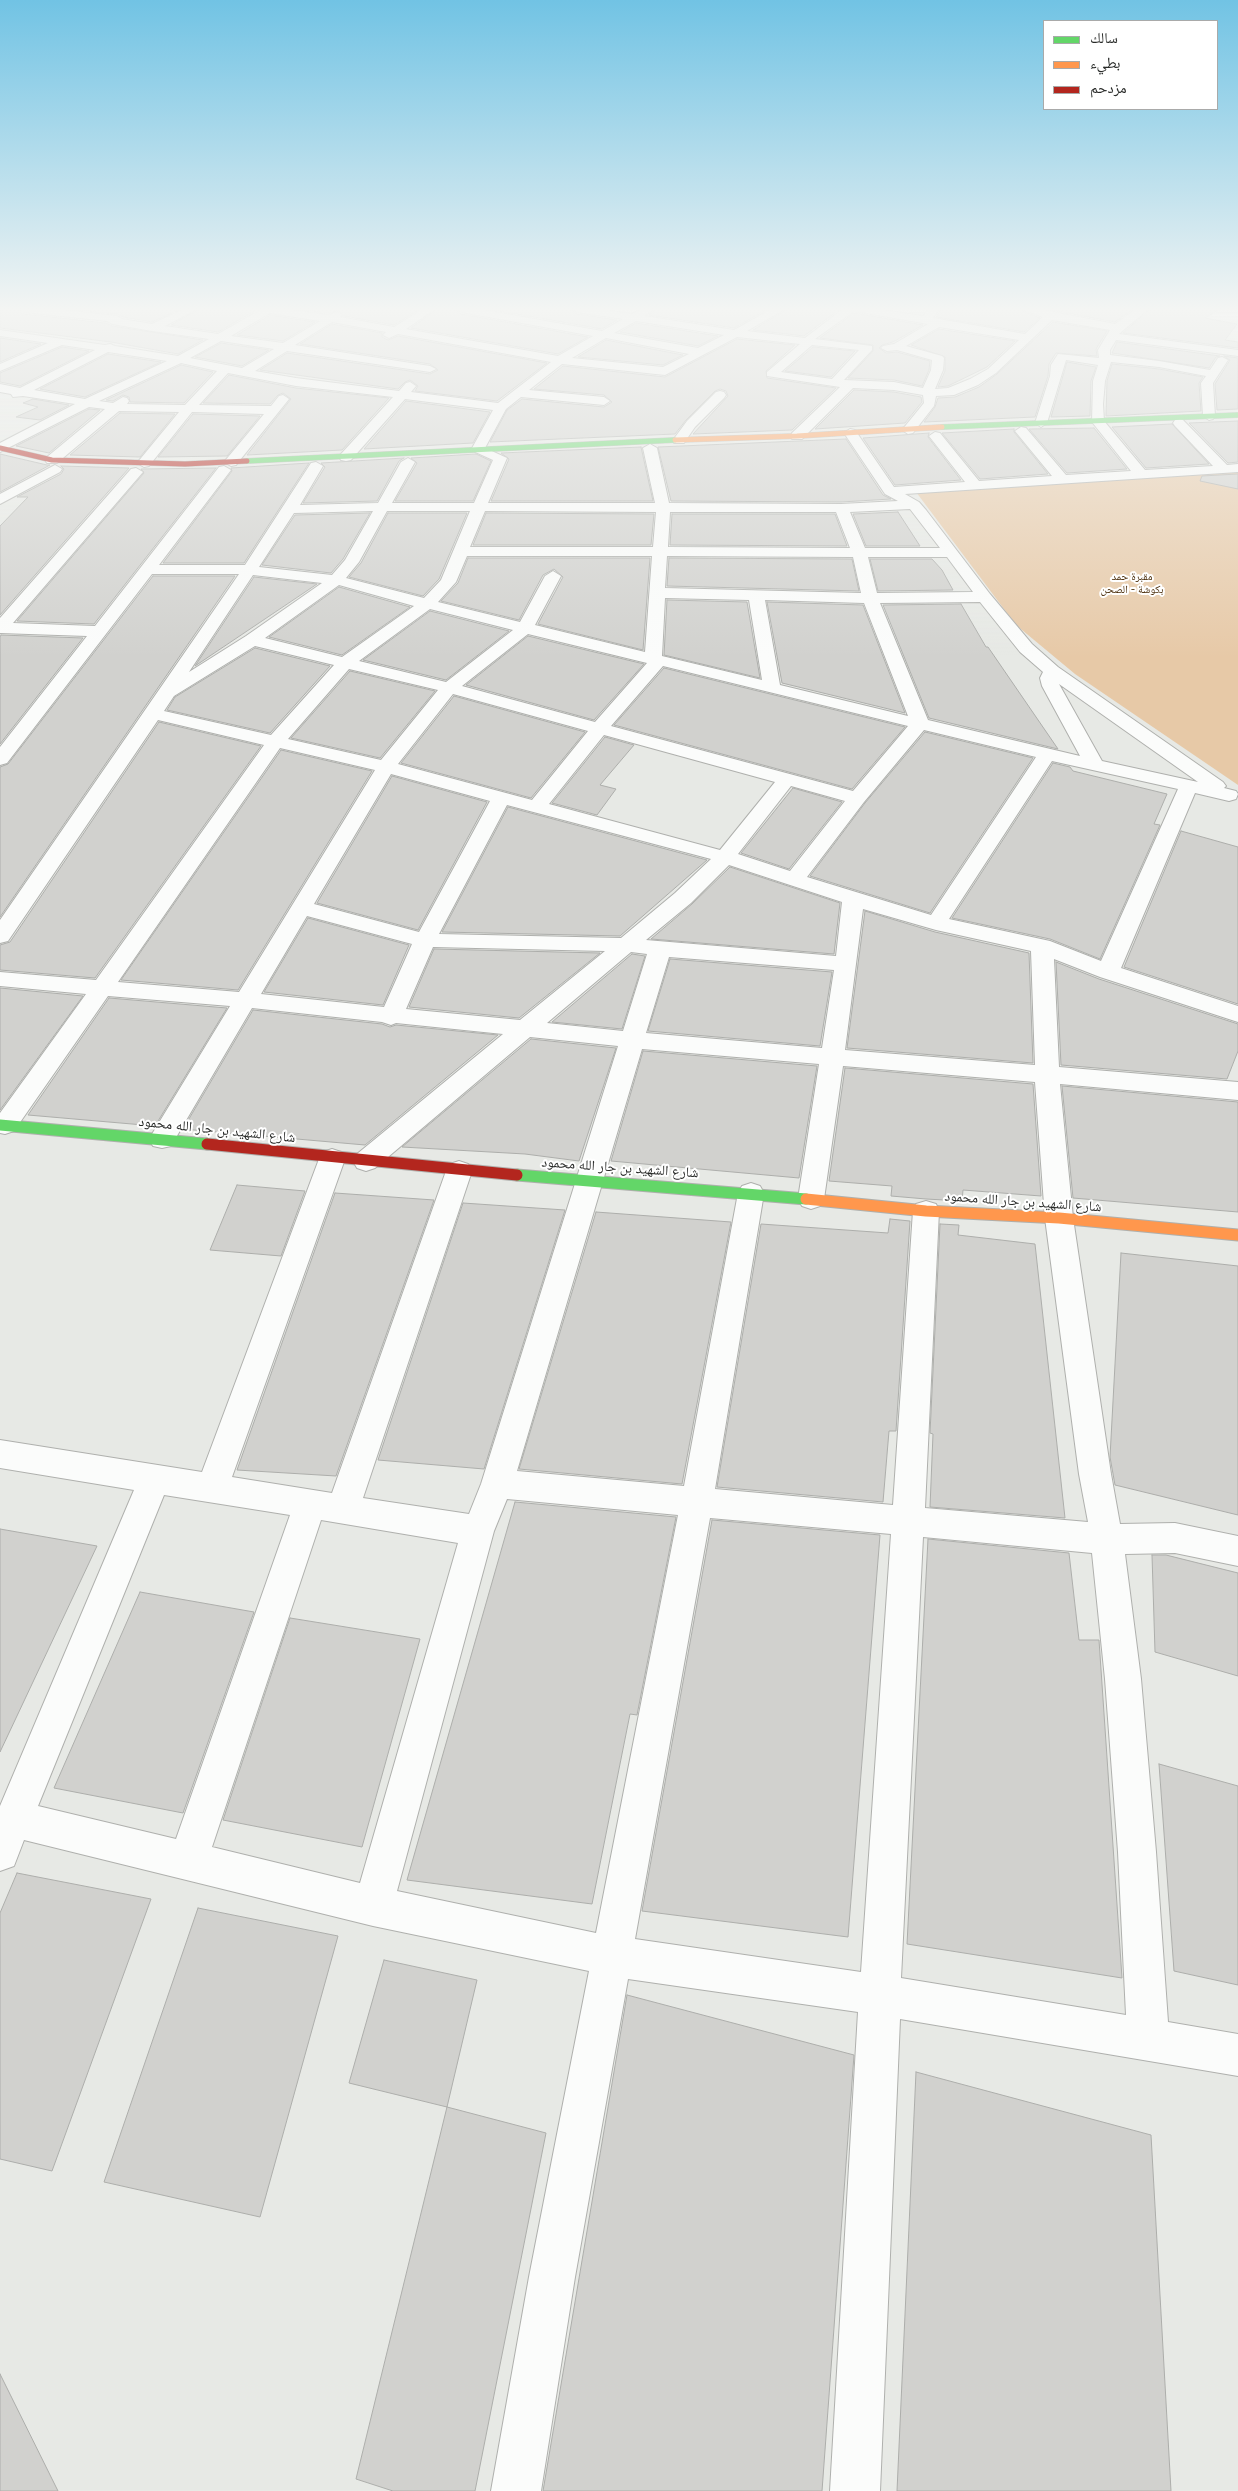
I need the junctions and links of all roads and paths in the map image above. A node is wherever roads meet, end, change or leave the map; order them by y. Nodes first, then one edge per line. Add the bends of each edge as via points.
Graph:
1 (43, 425) edge
2 (94, 425) edge
3 (175, 425) edge
4 (262, 425) edge
5 (374, 425) edge
6 (491, 425) edge
7 (690, 425) edge
8 (808, 425) edge
9 (912, 425) edge
10 (987, 425) edge
11 (1097, 425) edge
12 (1100, 425) edge
13 (1181, 425) edge
14 (908, 430) junction
15 (1021, 431) junction
16 (797, 436) junction
17 (851, 436) junction
18 (935, 436) junction
19 (679, 440) junction
20 (0, 448) edge
21 (650, 448) junction
22 (478, 450) junction
23 (346, 457) junction
24 (500, 458) junction
25 (408, 462) junction
26 (54, 465) junction
27 (22, 466) dead end
28 (228, 466) junction
29 (316, 466) junction
30 (140, 468) junction
31 (1223, 468) junction
32 (1238, 468) edge
33 (1141, 474) junction
34 (1062, 479) junction
35 (37, 480) junction
36 (976, 486) junction
37 (890, 491) junction
38 (0, 500) edge
39 (914, 505) junction
40 (382, 506) junction
41 (480, 507) junction
42 (663, 508) junction
43 (841, 508) junction
44 (290, 510) junction
45 (0, 517) edge
46 (461, 551) junction
47 (660, 552) junction
48 (859, 552) junction
49 (951, 553) junction
50 (148, 569) junction
51 (248, 570) junction
52 (553, 576) dead end
53 (336, 580) junction
54 (659, 593) junction
55 (756, 596) junction
56 (984, 597) junction
57 (870, 598) junction
58 (427, 604) junction
59 (2, 624) edge
60 (525, 628) junction
61 (100, 631) junction
62 (252, 640) junction
63 (656, 659) junction
64 (345, 663) junction
65 (1052, 671) junction
66 (772, 687) junction
67 (449, 688) junction
68 (164, 696) junction
69 (153, 714) junction
70 (920, 724) junction
71 (599, 729) junction
72 (276, 742) junction
73 (1047, 754) junction
74 (0, 759) edge
75 (1094, 764) junction
76 (386, 767) junction
77 (787, 779) junction
78 (1189, 785) junction
79 (501, 798) junction
80 (857, 798) junction
81 (1233, 798) edge
82 (537, 807) junction
83 (725, 857) junction
84 (795, 879) junction
85 (854, 899) junction
86 (302, 908) junction
87 (936, 923) junction
88 (0, 936) edge
89 (425, 940) junction
90 (628, 945) junction
91 (1042, 946) junction
92 (660, 949) junction
93 (846, 964) junction
94 (1108, 972) junction
95 (0, 979) edge
96 (102, 988) junction
97 (245, 1000) junction
98 (1238, 1014) edge
99 (391, 1016) junction
100 (523, 1029) junction
101 (634, 1040) junction
102 (832, 1056) junction
103 (1047, 1076) junction
104 (1238, 1091) edge
105 (3, 1125) edge
106 (162, 1138) junction
107 (332, 1159) junction
108 (366, 1161) junction
109 (459, 1171) junction
110 (590, 1181) junction
111 (751, 1193) junction
112 (811, 1200) junction
113 (926, 1211) junction
114 (1059, 1218) junction
115 (1238, 1235) edge
116 (0, 1454) edge
117 (154, 1480) junction
118 (497, 1484) junction
119 (212, 1488) junction
120 (697, 1501) junction
121 (326, 1506) junction
122 (908, 1520) junction
123 (478, 1531) junction
124 (1107, 1539) junction
125 (1238, 1552) edge
126 (8, 1835) edge
127 (188, 1861) junction
128 (373, 1906) junction
129 (610, 1956) junction
130 (880, 1995) junction
131 (1148, 2039) junction
132 (1238, 2055) edge
133 (516, 2491) edge
134 (855, 2491) edge

1 - 20 street
2 - 26 street
3 - 30 street
4 - 28 street
5 - 23 street
6 - 22 street
7 - 19 street
8 - 16 street
9 - 14 street
10 - 14 main road
11 - 15 main road
12 - 33 street
13 - 31 street
14 - 17 main road
15 - 18 main road
15 - 34 street
16 - 17 main road
16 - 19 main road
17 - 18 main road
17 - 21 main road
17 - 37 street
18 - 36 street
19 - 22 main road
20 - 26 main road
21 - 24 main road
21 - 42 street
22 - 23 main road
22 - 24 street
23 - 28 main road
24 - 25 main road
24 - 41 street
25 - 29 main road
25 - 40 street
26 - 27 main road
26 - 30 main road
26 - 35 street
28 - 29 main road
28 - 30 main road
28 - 50 street
29 - 44 street
30 - 59 street
31 - 32 street
31 - 33 street
33 - 34 street
34 - 36 street
35 - 38 street
35 - 45 street
36 - 37 street
37 - 39 street
39 - 43 street
39 - 49 street
40 - 41 street
40 - 44 street
40 - 53 street via 351,562
41 - 42 street
41 - 46 street
42 - 43 street
42 - 47 street
43 - 48 street
44 - 51 street
46 - 47 street
46 - 58 street via 448,582
47 - 48 street
47 - 54 street
48 - 49 street
48 - 57 street
49 - 56 street
50 - 51 street
50 - 61 street
51 - 53 street
51 - 68 street
52 - 60 street
53 - 58 street
53 - 62 street
54 - 55 street
54 - 63 street
55 - 57 street
55 - 66 street
56 - 57 street
56 - 65 street via 1026,648
57 - 70 street
58 - 60 street
58 - 64 street
59 - 61 street via 0,628
60 - 63 street
60 - 67 street
61 - 74 street
62 - 64 street
62 - 68 street
63 - 66 street
63 - 71 street
64 - 67 street
64 - 72 street
65 - 75 street via 1049,678 1053,689
65 - 81 street
66 - 70 street
67 - 71 street
67 - 76 street
68 - 69 street
69 - 72 street
69 - 88 street
70 - 73 street
70 - 80 street
71 - 77 street
71 - 82 street
72 - 76 street
72 - 96 street
73 - 75 street
73 - 87 street
75 - 78 street
76 - 79 street
76 - 86 street
77 - 80 street
77 - 83 street
78 - 81 street
78 - 94 street
79 - 82 street
79 - 89 street
80 - 84 street
82 - 83 street
83 - 84 street
83 - 90 street
84 - 85 street
85 - 87 street
85 - 93 street
86 - 89 street
86 - 97 street
87 - 91 street
89 - 90 street
89 - 99 street
90 - 92 street
90 - 100 street
91 - 94 street
91 - 103 street
92 - 93 street
92 - 101 street
93 - 102 street
94 - 98 street
95 - 96 street
96 - 97 street
96 - 105 street
97 - 99 street
97 - 106 street
99 - 100 street
100 - 101 street
100 - 108 street
101 - 102 street
101 - 110 street
102 - 103 street
102 - 112 street
103 - 104 street
103 - 114 street
105 - 106 main road, شارع الشهيد بن جار الله محمود
106 - 107 main road, شارع الشهيد بن جار الله محمود
107 - 108 main road, شارع الشهيد بن جار الله محمود
107 - 119 street
108 - 109 main road, شارع الشهيد بن جار الله محمود
109 - 110 main road, شارع الشهيد بن جار الله محمود
109 - 121 street
110 - 111 main road, شارع الشهيد بن جار الله محمود
110 - 118 street
111 - 112 main road, شارع الشهيد بن جار الله محمود
111 - 120 street
112 - 113 main road, شارع الشهيد بن جار الله محمود
113 - 114 main road, شارع الشهيد بن جار الله محمود
113 - 122 street
114 - 115 main road, شارع الشهيد بن جار الله محمود
114 - 124 street
116 - 117 street
117 - 119 street
117 - 126 street
118 - 120 street
118 - 123 street
119 - 121 street
120 - 122 street
120 - 129 street
121 - 123 street
121 - 127 street
122 - 124 street
122 - 130 street
123 - 128 street
124 - 125 street via 1175,1538
124 - 131 street via 1129,1745
126 - 127 street
127 - 128 street
128 - 129 street
129 - 130 street
129 - 133 street
130 - 131 street
130 - 134 street
131 - 132 street

